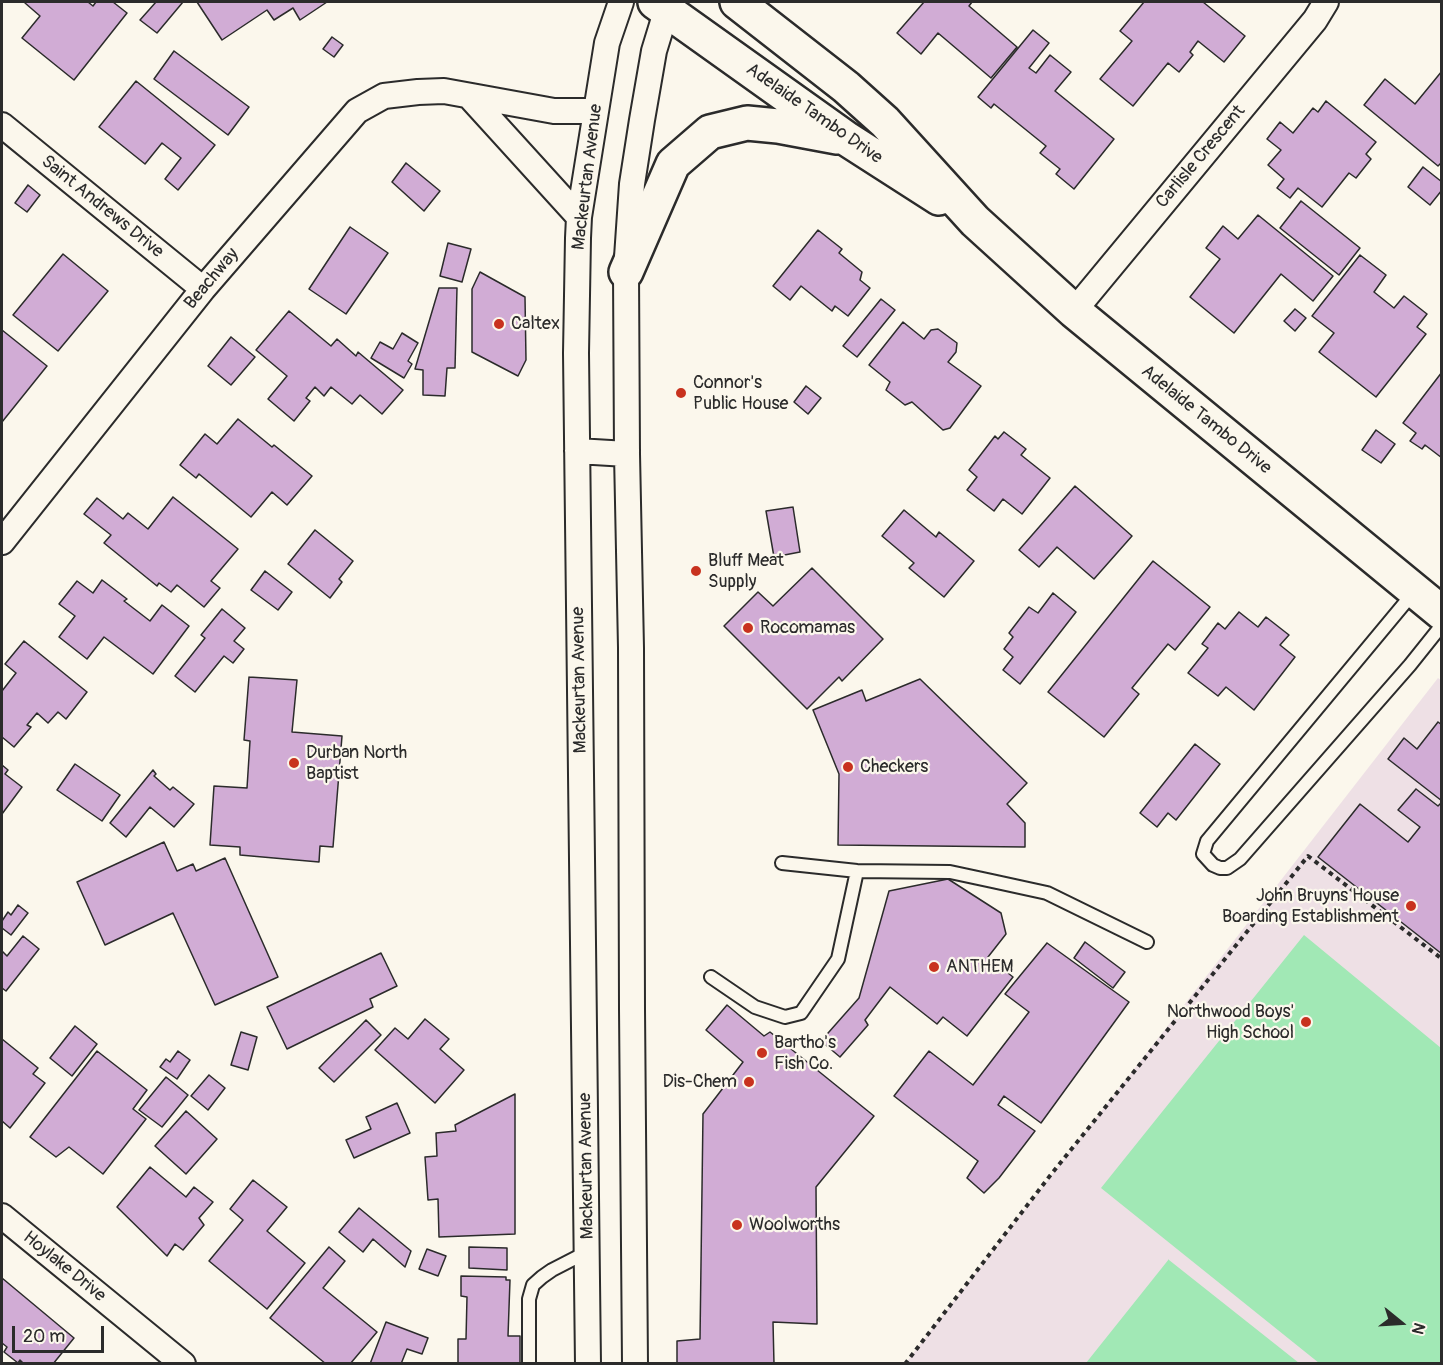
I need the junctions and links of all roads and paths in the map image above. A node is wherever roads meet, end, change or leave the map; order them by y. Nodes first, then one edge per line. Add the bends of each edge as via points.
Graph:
1 (621, 2) edge
2 (737, 2) edge
3 (1326, 2) edge
4 (664, 4) edge
5 (469, 96) junction
6 (595, 111) junction
7 (2, 125) edge
8 (847, 139) junction
9 (579, 217) junction
10 (975, 221) junction
11 (626, 272) junction
12 (203, 289) junction
13 (1074, 311) junction
14 (577, 451) junction
15 (627, 454) junction
16 (2, 542) edge
17 (1414, 591) junction
18 (1442, 613) edge
19 (1442, 625) edge
20 (782, 863) dead end
21 (857, 871) junction
22 (1147, 942) dead end
23 (1442, 959) edge
24 (711, 977) dead end
25 (2, 1216) edge
26 (587, 1252) junction
27 (183, 1364) edge
28 (529, 1364) edge
29 (588, 1364) edge
30 (634, 1364) edge
31 (905, 1364) edge

1 - 6 street, Mackeurtan Avenue via 607,43
2 - 10 street, Adelaide Tambo Drive via 885,122
3 - 13 street, Carlisle Crescent
4 - 8 street, Adelaide Tambo Drive
4 - 11 street via 632,184
5 - 6 street, Beachway via 554,111
5 - 9 street
5 - 12 street, Beachway via 444,91 384,96 357,111
6 - 9 street, Mackeurtan Avenue
7 - 12 street, Saint Andrews Drive
8 - 10 street, Adelaide Tambo Drive
8 - 11 street via 747,123 710,132 673,164
9 - 14 street, Mackeurtan Avenue
10 - 13 street, Adelaide Tambo Drive
11 - 15 street
12 - 16 street, Beachway
13 - 17 street, Adelaide Tambo Drive
14 - 15 street
14 - 26 street, Mackeurtan Avenue
15 - 30 street
17 - 18 street, Adelaide Tambo Drive
17 - 19 lane via 1212,834 1203,854 1213,866 1227,868 1240,859
20 - 21 lane
21 - 22 lane via 950,872 1047,893
21 - 24 lane via 838,959 801,1013 785,1017 755,1006
23 - 31 path via 1308,856 1049,1177
25 - 27 street, Hoylake Drive
26 - 28 lane via 533,1285 529,1299
26 - 29 street, Mackeurtan Avenue

